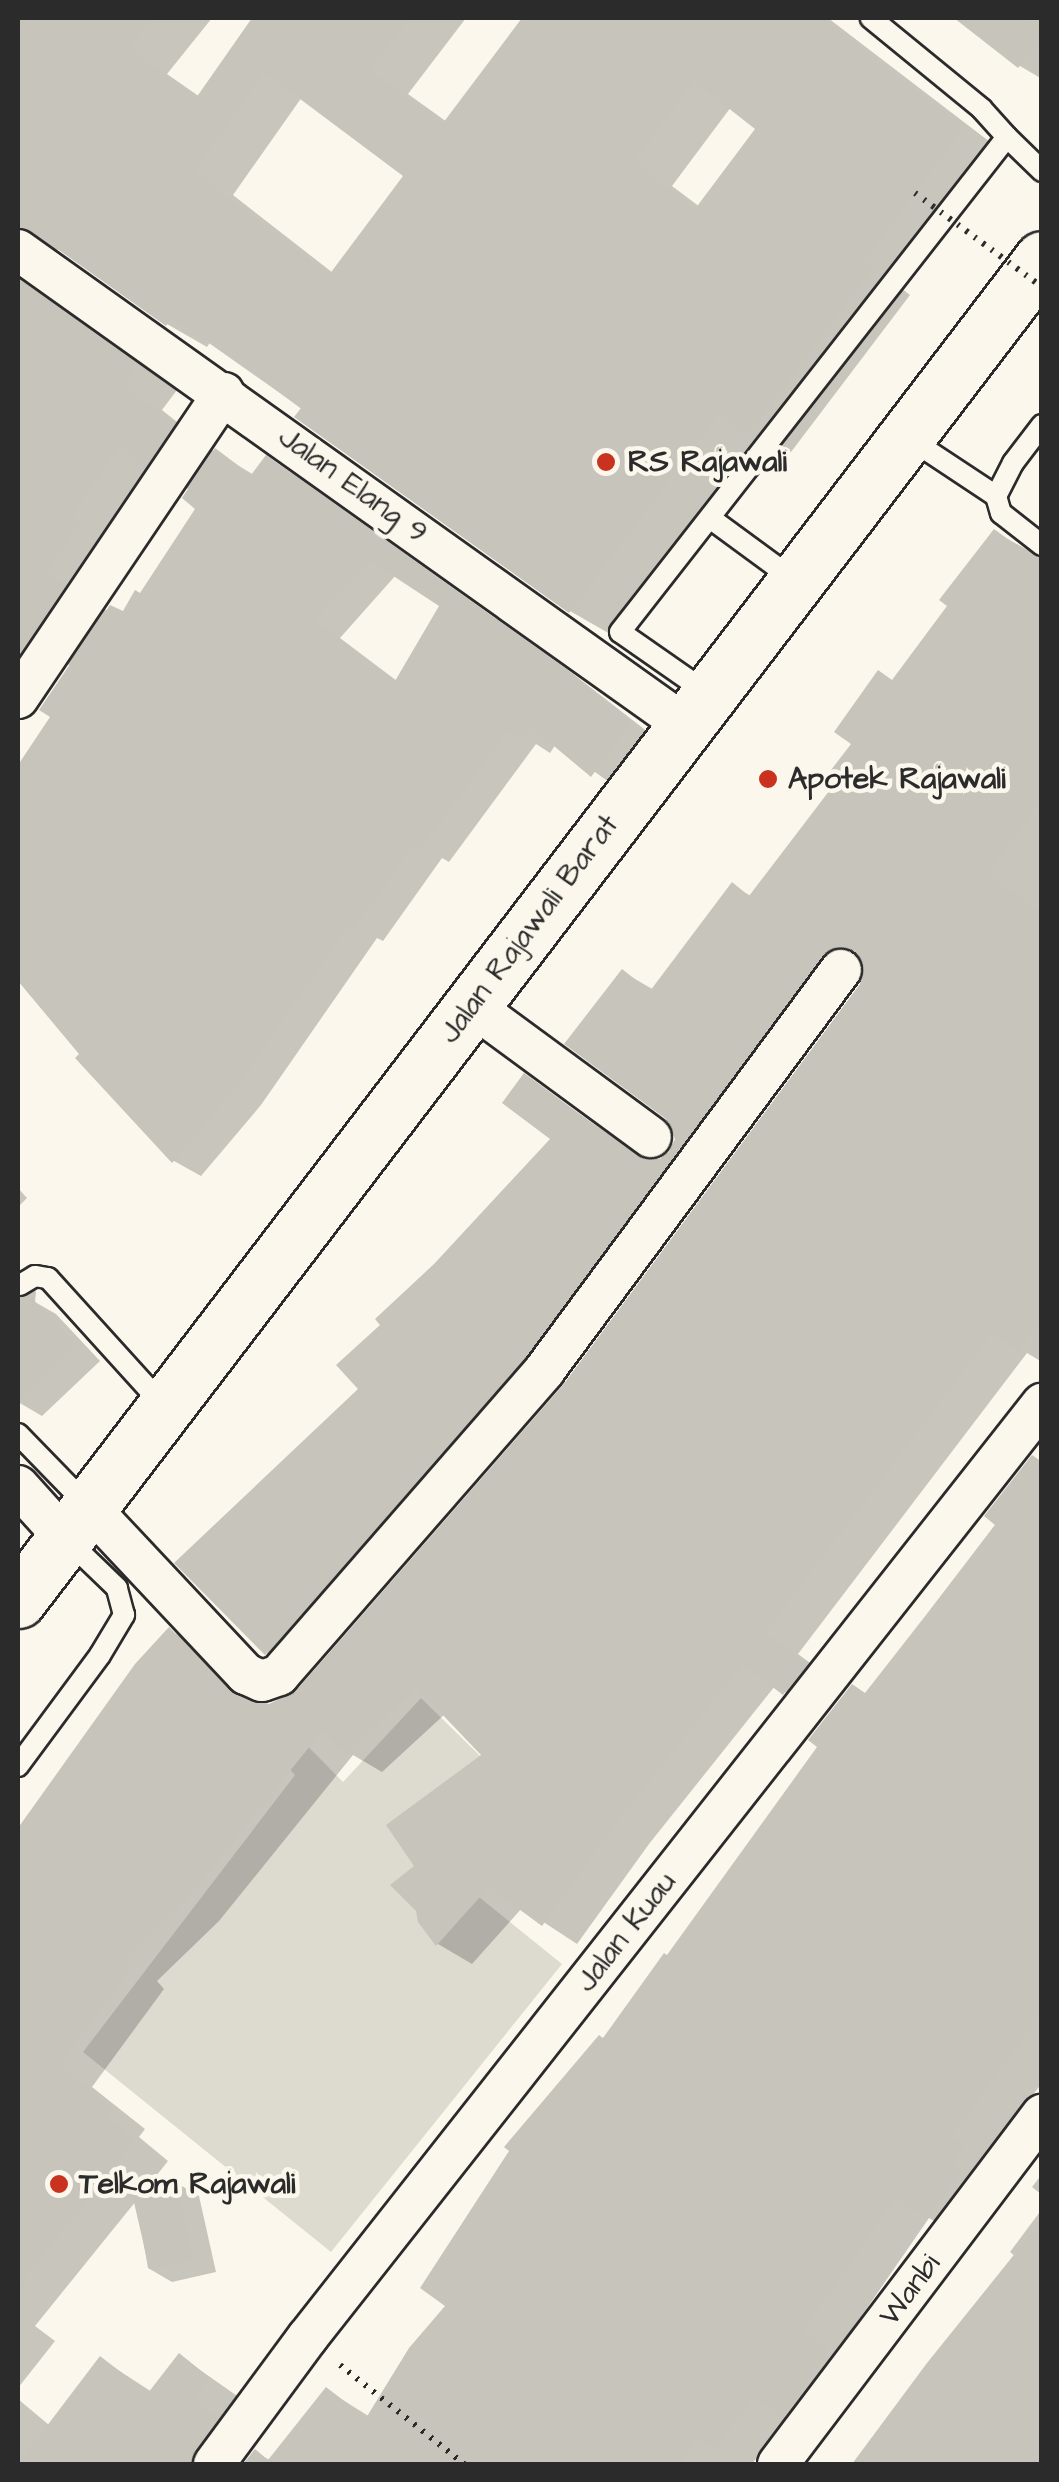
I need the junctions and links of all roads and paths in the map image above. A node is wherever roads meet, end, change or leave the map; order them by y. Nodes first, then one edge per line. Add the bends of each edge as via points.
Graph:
1 (872, 18) edge
2 (1007, 137) junction
3 (1042, 171) edge
4 (914, 193) dead end
5 (18, 250) edge
6 (1042, 259) edge
7 (1042, 287) edge
8 (224, 393) junction
9 (1042, 425) edge
10 (906, 436) junction
11 (996, 496) junction
12 (710, 518) junction
13 (1042, 544) edge
14 (795, 581) junction
15 (18, 698) edge
16 (697, 710) junction
17 (841, 970) dead end
18 (472, 1005) junction
19 (651, 1137) dead end
20 (20, 1285) edge
21 (1042, 1404) edge
22 (164, 1407) junction
23 (18, 1434) edge
24 (18, 1486) edge
25 (76, 1522) junction
26 (18, 1600) edge
27 (18, 1766) edge
28 (1042, 2115) edge
29 (306, 2338) junction
30 (214, 2464) edge
31 (464, 2464) edge
32 (778, 2464) edge

1 - 2 lane
2 - 3 lane
2 - 12 lane
4 - 7 path, bridge
5 - 8 street, Jalan Elang 9
6 - 10 highway, Jalan Rajawali Barat
8 - 15 street
8 - 16 street, Jalan Elang 9
9 - 11 lane
10 - 11 lane
10 - 14 highway, Jalan Rajawali Barat
11 - 13 lane via 1001,513
12 - 14 lane
12 - 16 lane via 620,632
14 - 16 highway, Jalan Rajawali Barat
16 - 18 highway, Jalan Rajawali Barat
17 - 25 street via 544,1371 279,1675 262,1681 246,1674
18 - 19 street
18 - 22 highway, Jalan Rajawali Barat
20 - 22 lane via 34,1276 48,1278
21 - 29 street, Jalan Kuau
22 - 25 highway, Jalan Rajawali Barat
23 - 25 lane
24 - 25 street
25 - 26 highway, Jalan Rajawali Barat
25 - 27 lane via 117,1588 124,1615
28 - 32 street, Wanbi
29 - 30 street, Jalan Kuau
29 - 31 path

